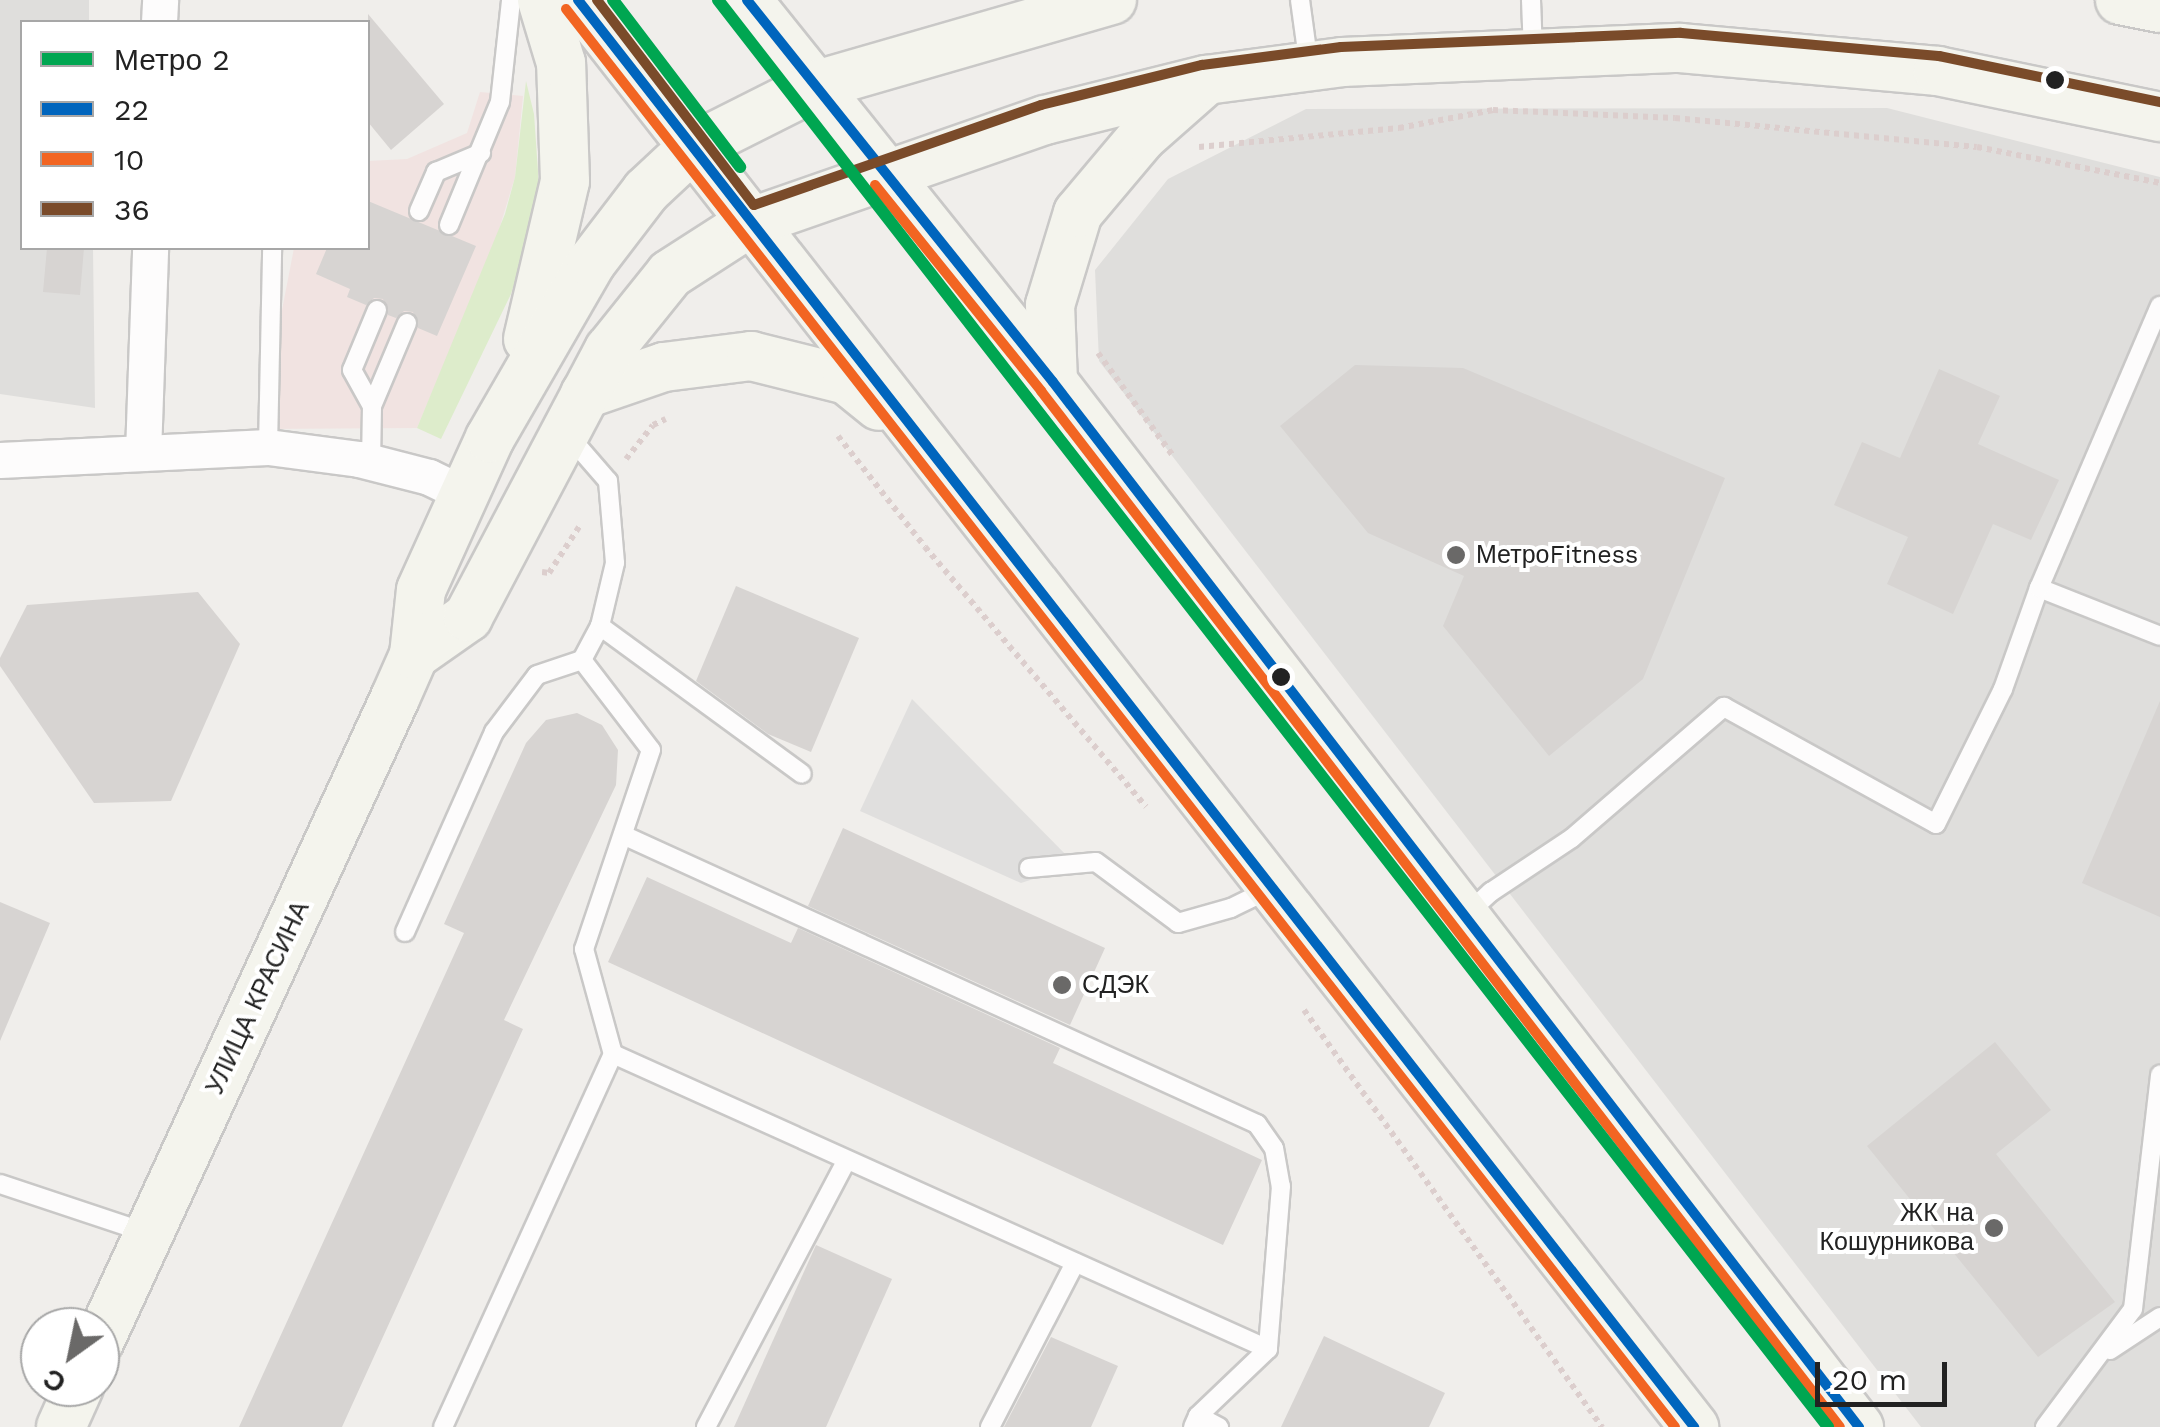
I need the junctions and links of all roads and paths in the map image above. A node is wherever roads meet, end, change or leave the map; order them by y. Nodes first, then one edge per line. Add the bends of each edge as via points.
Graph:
1 (511, 0) edge
2 (542, 0) edge
3 (578, 0) edge
4 (747, 0) edge
5 (1112, 0) edge
6 (1300, 0) edge
7 (1531, 0) edge
8 (2120, 0) edge
9 (2160, 8) edge
10 (1533, 53) junction
11 (1309, 67) junction
12 (1206, 80) junction
13 (816, 86) junction
14 (2160, 117) edge
15 (692, 148) junction
16 (1194, 148) dead end
17 (480, 154) junction
18 (887, 176) junction
19 (2160, 183) edge
20 (419, 211) dead end
21 (749, 223) junction
22 (449, 224) dead end
23 (150, 250) edge
24 (272, 250) edge
25 (2160, 306) edge
26 (377, 310) dead end
27 (407, 323) dead end
28 (1094, 347) dead end
29 (518, 382) junction
30 (1053, 382) junction
31 (372, 406) junction
32 (575, 413) junction
33 (668, 418) dead end
34 (829, 426) dead end
35 (916, 435) junction
36 (268, 447) junction
37 (142, 453) junction
38 (0, 460) edge
39 (371, 463) junction
40 (1179, 464) dead end
41 (608, 481) junction
42 (464, 494) junction
43 (496, 566) junction
44 (2039, 588) junction
45 (600, 626) junction
46 (2160, 636) edge
47 (414, 654) junction
48 (582, 660) junction
49 (802, 774) dead end
50 (1155, 818) dead end
51 (623, 835) junction
52 (1030, 868) dead end
53 (1270, 889) junction
54 (1465, 916) junction
55 (405, 932) dead end
56 (1301, 1005) dead end
57 (613, 1054) junction
58 (2160, 1075) edge
59 (846, 1162) junction
60 (0, 1184) edge
61 (147, 1234) junction
62 (1075, 1263) junction
63 (115, 1307) edge
64 (2160, 1317) edge
65 (1268, 1349) junction
66 (2097, 1358) junction
67 (1195, 1422) edge
68 (442, 1427) edge
69 (706, 1427) edge
70 (990, 1427) edge
71 (1219, 1427) edge
72 (1602, 1427) edge
73 (1694, 1427) edge
74 (1859, 1427) edge
75 (2045, 1427) edge

1 - 17 lane via 500,102
2 - 29 main road via 561,63 565,181
3 - 15 main road
4 - 13 main road
5 - 13 main road, УЛИЦА КРАСИНА
6 - 11 lane
7 - 10 lane
8 - 9 main road
10 - 11 main road
10 - 14 main road via 1680,48 1938,72
11 - 12 main road
12 - 18 main road via 1045,120
12 - 30 main road via 1142,137 1078,213 1050,304
13 - 15 main road, УЛИЦА КРАСИНА
13 - 18 main road
15 - 21 main road
15 - 29 main road, УЛИЦА КРАСИНА via 646,191 591,263
16 - 19 path via 1399,128 1493,110 1675,118 1977,147
17 - 20 lane via 436,172
17 - 22 lane
18 - 21 main road
18 - 30 main road
21 - 32 main road via 670,274 610,350
21 - 35 main road
23 - 37 street
24 - 36 lane
25 - 44 lane
26 - 31 lane via 352,370
27 - 31 lane
28 - 40 path
29 - 42 main road, УЛИЦА КРАСИНА
30 - 54 main road
31 - 39 lane
32 - 35 main road via 664,367 751,356 847,380
32 - 41 lane
32 - 43 main road
33 - 41 path via 653,425
34 - 50 path
35 - 53 main road
36 - 37 street
36 - 39 street
37 - 38 street
39 - 42 street
41 - 43 path via 549,573
41 - 45 lane via 615,563
42 - 47 main road, УЛИЦА КРАСИНА via 421,590
43 - 47 main road via 468,618
44 - 46 lane
44 - 54 lane via 2002,689 1936,824 1724,706 1572,838
45 - 48 lane
45 - 49 lane
47 - 61 main road, УЛИЦА КРАСИНА
48 - 51 lane via 651,750
48 - 55 lane via 538,675 494,732
51 - 57 lane via 584,949
51 - 65 lane via 1257,1124 1274,1148 1281,1186
52 - 53 lane via 1096,862 1178,923
53 - 73 main road
54 - 74 main road
56 - 72 path
57 - 59 lane
57 - 68 lane
58 - 66 lane via 2133,1309
59 - 62 lane
59 - 69 lane
60 - 61 lane
61 - 63 main road, УЛИЦА КРАСИНА
62 - 65 lane
62 - 70 lane
64 - 66 lane
65 - 67 lane
66 - 75 lane
67 - 71 lane

